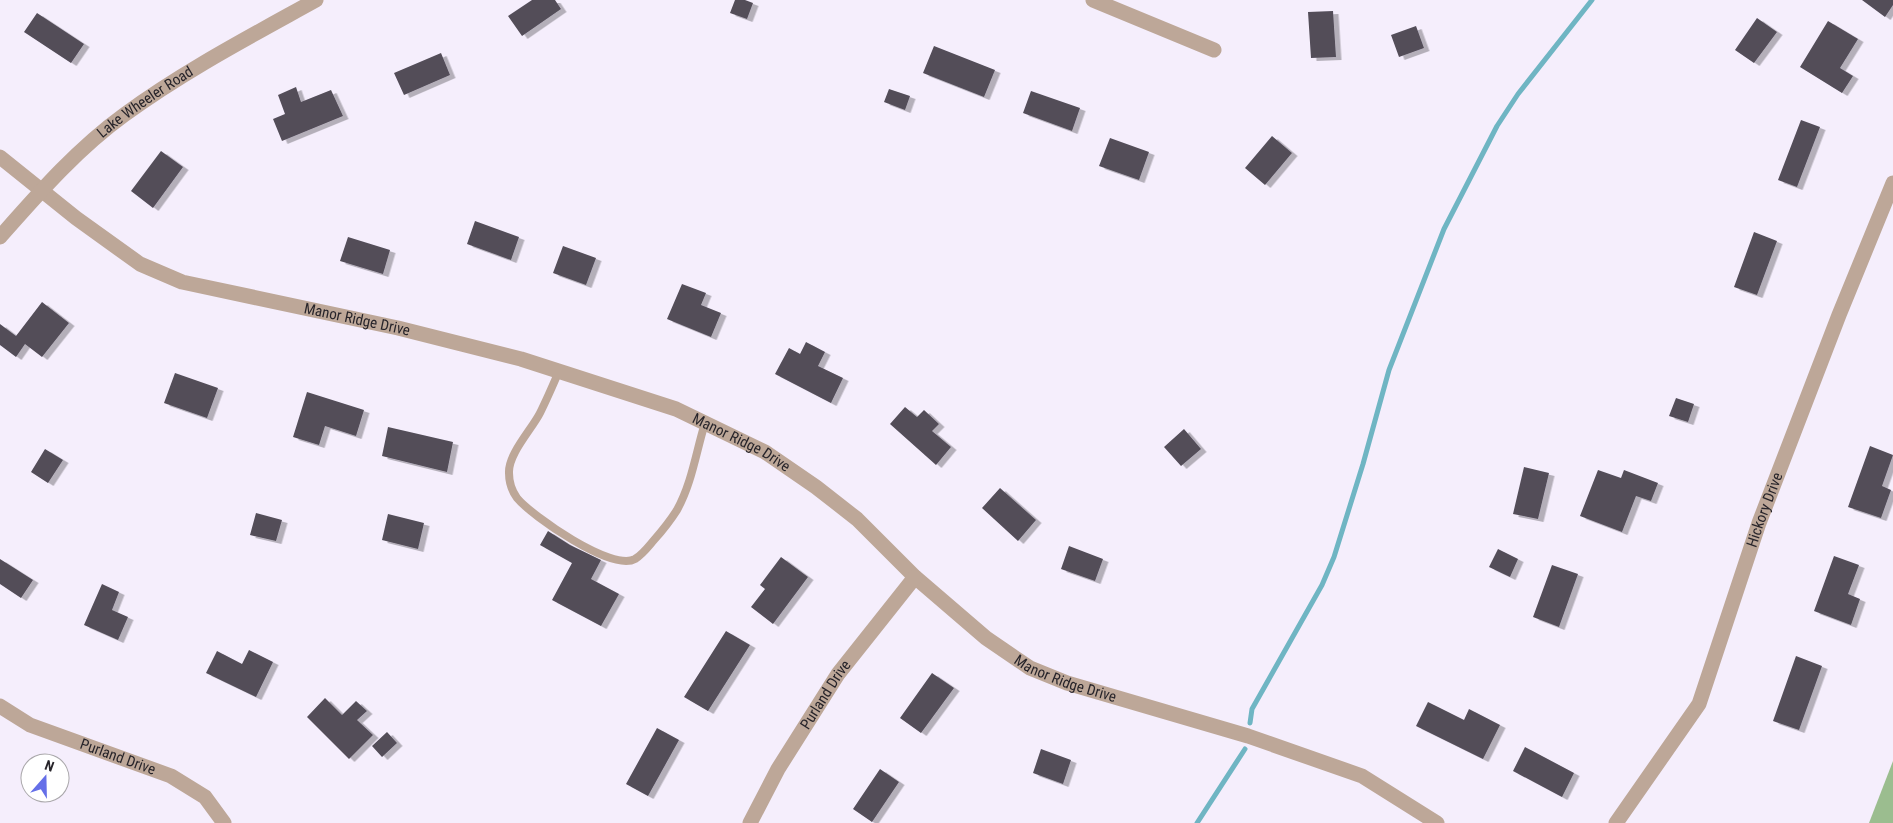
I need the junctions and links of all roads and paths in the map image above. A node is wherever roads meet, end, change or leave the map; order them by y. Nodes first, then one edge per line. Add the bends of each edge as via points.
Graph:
1 (316, 0) edge
2 (1093, 0) edge
3 (1214, 50) dead end
4 (0, 157) edge
5 (1893, 183) edge
6 (41, 191) junction
7 (0, 237) edge
8 (559, 371) junction
9 (705, 423) junction
10 (915, 577) junction
11 (0, 706) edge
12 (224, 823) edge
13 (750, 823) edge
14 (1437, 823) edge
15 (1616, 823) edge

1 - 6 street, Lake Wheeler Road via 188,71 123,115 82,149
2 - 3 street
4 - 6 street, Manor Ridge Drive
5 - 15 street, Hickory Drive via 1759,523 1699,704
6 - 7 street, Lake Wheeler Road
6 - 8 street, Manor Ridge Drive via 140,264 182,282 398,328
8 - 9 street, Manor Ridge Drive via 676,409
8 - 9 lane via 540,413 512,460 510,482 516,497 557,531 610,558 632,560 663,530 677,509 690,479
9 - 10 street, Manor Ridge Drive via 765,452 816,487 857,519
10 - 13 street, Purland Drive via 838,674 778,769
10 - 14 street, Manor Ridge Drive via 986,638 1030,668 1067,683 1248,736 1362,776
11 - 12 street, Purland Drive via 30,724 172,776 205,797

